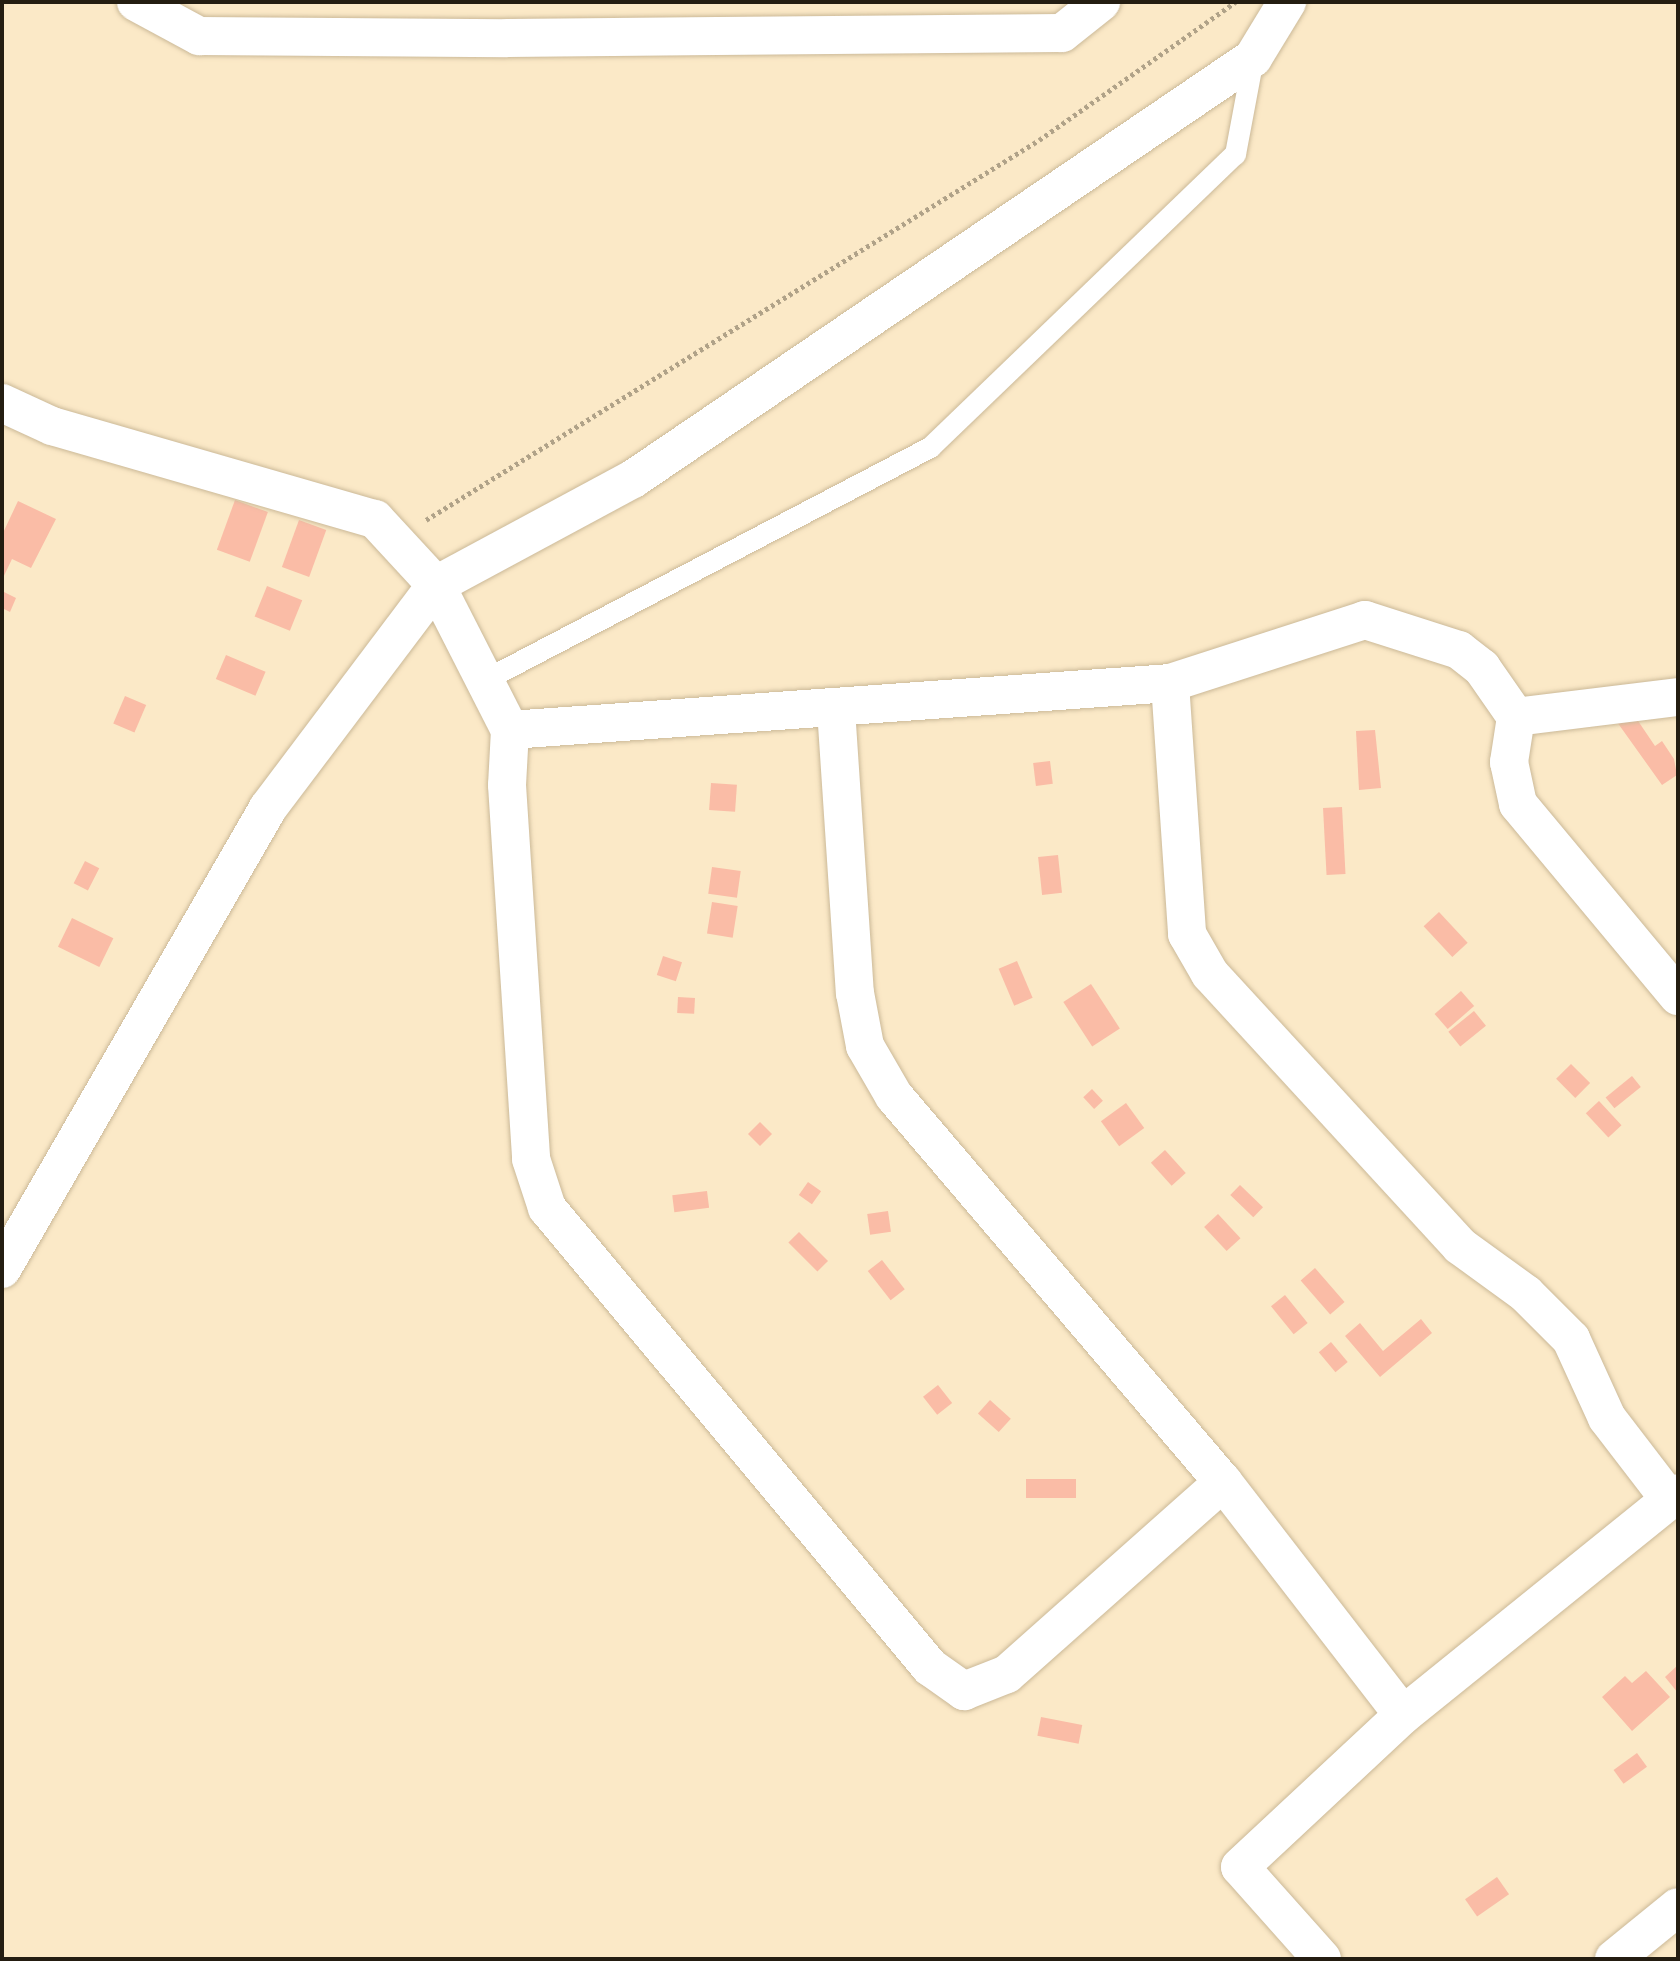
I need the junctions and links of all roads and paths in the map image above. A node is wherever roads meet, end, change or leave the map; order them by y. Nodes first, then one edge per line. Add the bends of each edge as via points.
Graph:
1 (136, 2) edge
2 (1101, 2) edge
3 (1235, 2) edge
4 (1287, 2) edge
5 (1253, 58) junction
6 (2, 403) edge
7 (393, 541) junction
8 (436, 585) junction
9 (488, 678) junction
10 (1170, 683) junction
11 (1678, 697) edge
12 (836, 709) junction
13 (1516, 717) junction
14 (510, 730) junction
15 (1678, 996) edge
16 (2, 1269) edge
17 (1223, 1482) junction
18 (1674, 1496) edge
19 (1403, 1715) junction
20 (1678, 1907) edge
21 (1322, 1959) edge
22 (1614, 1959) edge

1 - 2 street via 199,36 507,38 1062,33
3 - 7 path via 1039,140
4 - 5 street
5 - 8 street via 633,479
5 - 9 lane via 1235,154 930,447
6 - 7 street via 52,426 374,519
7 - 8 street
8 - 9 street
8 - 16 street via 268,808
9 - 14 street
10 - 12 street
10 - 13 street via 1365,620 1459,650 1482,668
10 - 18 street via 1187,934 1210,974 1460,1246 1526,1294 1571,1339 1607,1418
11 - 13 street
12 - 14 street
12 - 17 street via 855,993 864,1046 894,1096
13 - 15 street via 1509,762 1518,804
14 - 17 street via 507,785 530,1146 547,1208 930,1667 964,1691 1007,1674
17 - 19 street
18 - 19 street
19 - 21 street via 1240,1867
20 - 22 street

